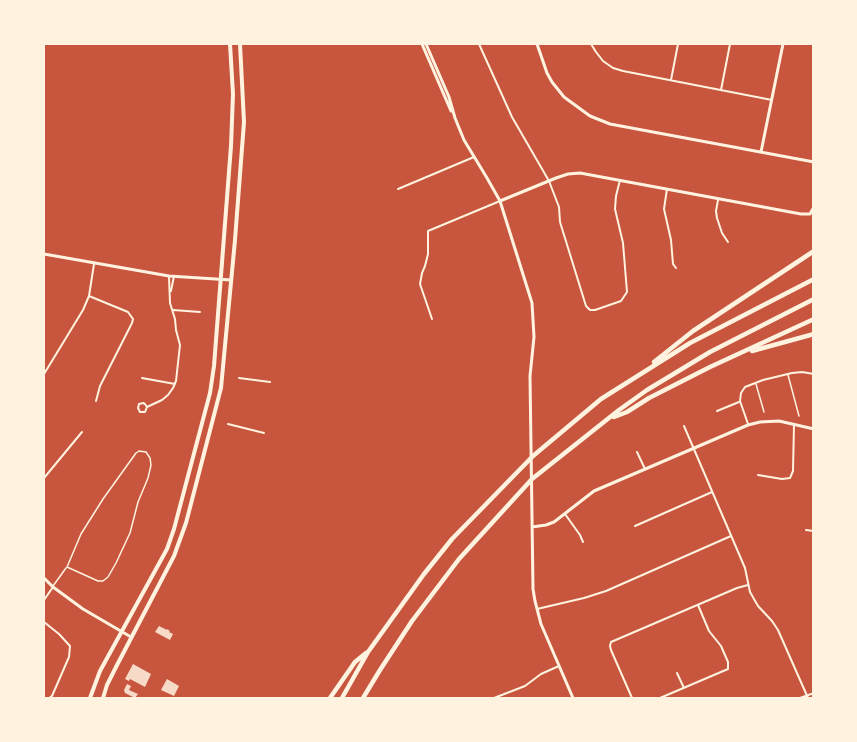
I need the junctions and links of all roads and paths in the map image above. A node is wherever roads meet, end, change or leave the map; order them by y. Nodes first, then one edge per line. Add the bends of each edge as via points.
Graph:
1 (230, 44) edge
2 (240, 44) edge
3 (424, 44) edge
4 (479, 44) edge
5 (537, 44) edge
6 (591, 44) edge
7 (678, 44) edge
8 (730, 44) edge
9 (783, 44) edge
10 (671, 80) junction
11 (721, 90) junction
12 (772, 100) junction
13 (761, 152) junction
14 (474, 157) junction
15 (813, 162) edge
16 (620, 180) junction
17 (549, 181) junction
18 (398, 189) dead end
19 (667, 189) junction
20 (718, 199) junction
21 (500, 201) junction
22 (813, 207) edge
23 (728, 242) dead end
24 (813, 251) edge
25 (44, 255) edge
26 (94, 264) junction
27 (676, 268) dead end
28 (169, 276) junction
29 (174, 276) junction
30 (220, 279) junction
31 (813, 279) edge
32 (231, 280) junction
33 (238, 280) dead end
34 (89, 296) junction
35 (169, 297) junction
36 (813, 299) edge
37 (172, 310) junction
38 (201, 312) dead end
39 (432, 319) dead end
40 (813, 319) edge
41 (813, 334) edge
42 (744, 352) junction
43 (44, 374) edge
44 (813, 374) edge
45 (788, 375) junction
46 (635, 377) junction
47 (142, 378) dead end
48 (239, 378) dead end
49 (270, 382) dead end
50 (755, 383) junction
51 (175, 384) junction
52 (96, 401) dead end
53 (740, 401) junction
54 (147, 407) dead end
55 (717, 411) dead end
56 (764, 412) dead end
57 (800, 416) dead end
58 (608, 419) junction
59 (228, 424) dead end
60 (795, 424) junction
61 (748, 425) junction
62 (684, 426) dead end
63 (813, 429) edge
64 (82, 432) dead end
65 (264, 433) dead end
66 (694, 448) junction
67 (637, 452) dead end
68 (645, 469) junction
69 (758, 475) dead end
70 (44, 478) edge
71 (713, 491) junction
72 (565, 514) junction
73 (635, 526) dead end
74 (532, 527) junction
75 (806, 530) dead end
76 (813, 531) edge
77 (731, 536) junction
78 (582, 542) dead end
79 (67, 567) junction
80 (44, 578) edge
81 (748, 585) junction
82 (53, 587) junction
83 (44, 600) edge
84 (698, 605) junction
85 (537, 609) junction
86 (44, 622) edge
87 (121, 632) junction
88 (132, 637) junction
89 (368, 652) junction
90 (559, 666) junction
91 (677, 673) dead end
92 (684, 688) junction
93 (813, 693) edge
94 (808, 697) edge
95 (49, 699) edge
96 (90, 699) edge
97 (102, 699) edge
98 (330, 699) edge
99 (342, 699) edge
100 (363, 699) edge
101 (494, 699) edge
102 (573, 699) edge
103 (632, 699) edge
104 (660, 699) edge
105 (800, 699) edge

1 - 30 main road via 231,146
2 - 32 main road via 244,122
3 - 14 street via 445,99
4 - 17 street via 512,117
5 - 13 street via 552,82 564,98 590,116 615,125
6 - 10 street via 613,68
7 - 10 street
8 - 11 street
9 - 12 street
10 - 11 street
11 - 12 street
12 - 13 street
13 - 15 street
14 - 18 street
14 - 21 street
16 - 17 street via 580,173
16 - 17 street via 615,209 623,243 627,292 621,301 596,310 586,306
16 - 19 street
17 - 21 street
19 - 20 street
19 - 27 street via 664,209
20 - 22 street via 801,214 810,214
20 - 23 street via 717,216
21 - 39 street via 428,231 428,254 420,284
21 - 74 street via 532,303
24 - 46 highway via 693,331
25 - 26 street
26 - 28 street
26 - 34 street
28 - 29 street
28 - 35 street
29 - 30 street
29 - 35 street
30 - 32 street
30 - 87 main road via 210,393 174,529
31 - 46 highway via 690,343
32 - 33 street
32 - 88 main road via 221,388 183,534
34 - 43 street
34 - 52 street via 128,312 133,319
35 - 37 street
36 - 58 highway via 710,352
37 - 38 street
37 - 51 street via 180,345
40 - 42 highway
41 - 42 highway
42 - 58 highway
44 - 45 street
45 - 50 street
45 - 57 lane
46 - 89 highway via 601,399 496,493 452,539
47 - 51 street
48 - 49 street
50 - 53 street via 745,387
50 - 56 lane
51 - 54 street via 162,400
53 - 55 street
53 - 61 street
58 - 100 highway via 532,479 459,559 412,621
59 - 65 street
60 - 61 street via 773,421
60 - 63 street
60 - 69 street via 790,478
61 - 66 street
62 - 66 street
64 - 70 street
66 - 68 street
66 - 71 street
67 - 68 street
68 - 72 street via 595,490
71 - 73 street
71 - 77 street
72 - 74 street via 550,524
72 - 78 street
74 - 85 street
75 - 76 street
77 - 81 street via 746,568
77 - 85 street via 606,591
79 - 79 lane via 81,534 103,499 136,453 146,452 151,465 148,478 130,533 108,577 98,581
79 - 82 lane
80 - 82 street
81 - 84 street
81 - 94 street via 758,606 778,630
82 - 83 street
82 - 87 street
84 - 92 street via 729,662 728,670
84 - 103 street via 611,642
85 - 90 street
86 - 95 street via 70,646 69,657
87 - 88 street
87 - 96 main road
88 - 97 main road
89 - 98 highway via 355,662
89 - 99 highway
90 - 101 street
90 - 102 street
91 - 92 street
92 - 104 street
93 - 94 street
94 - 105 street

